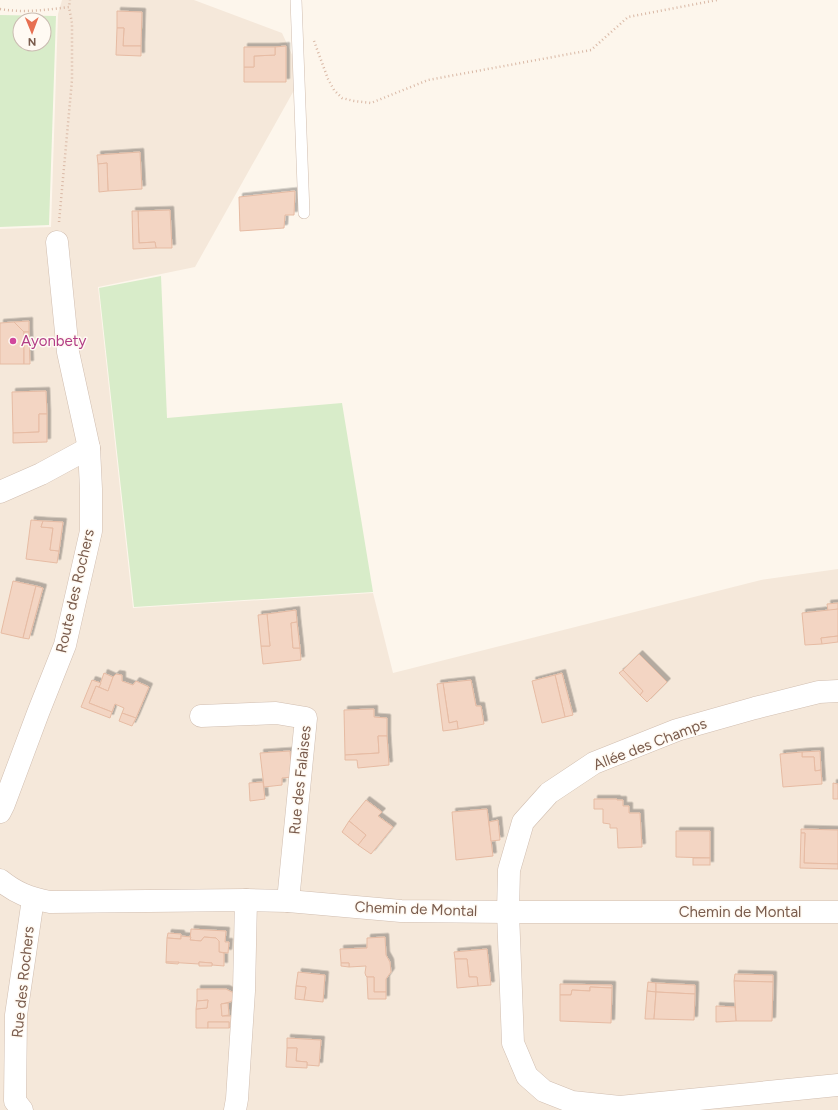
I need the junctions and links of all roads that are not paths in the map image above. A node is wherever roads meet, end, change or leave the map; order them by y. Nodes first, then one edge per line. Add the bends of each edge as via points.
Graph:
1 (296, 0) edge
2 (304, 213) dead end
3 (57, 242) road end
4 (89, 448) junction
5 (0, 492) edge
6 (838, 691) edge
7 (201, 716) dead end
8 (0, 812) edge
9 (0, 880) edge
10 (33, 899) junction
11 (246, 900) junction
12 (288, 901) junction
13 (508, 912) junction
14 (838, 912) edge
15 (838, 1085) edge
16 (22, 1110) edge
17 (235, 1110) edge

1 - 2 lane
3 - 4 street, Route des Rochers via 68,352
4 - 5 street via 41,474
4 - 8 street, Route des Rochers via 91,531 65,645
6 - 13 street, Allée des Champs via 819,692 678,730 594,763 549,793 523,822 509,870
7 - 12 street, Rue des Falaises via 276,714 306,718
9 - 10 street, Chemin de Montal via 18,893
10 - 11 street, Chemin de Montal via 50,902
10 - 16 street, Rue des Rochers via 16,1015 15,1101
11 - 12 street, Chemin de Montal
11 - 17 street via 244,991
12 - 13 street, Chemin de Montal via 401,911
13 - 14 street, Chemin de Montal
13 - 15 street, Allée des Champs via 513,1042 527,1076 544,1092 572,1102 620,1107

